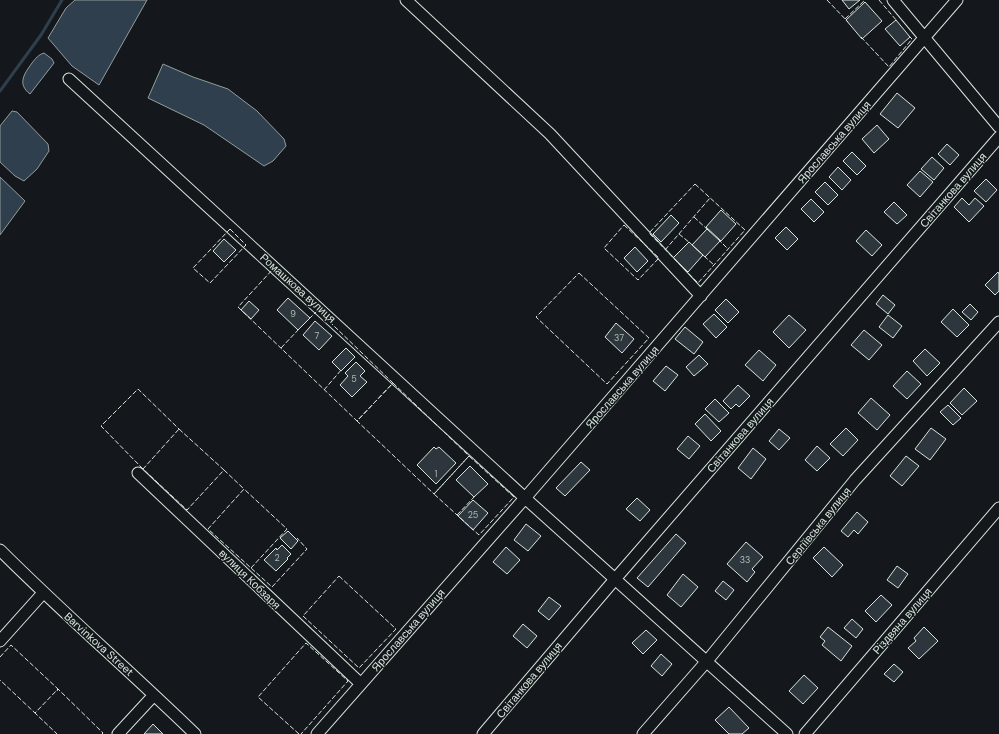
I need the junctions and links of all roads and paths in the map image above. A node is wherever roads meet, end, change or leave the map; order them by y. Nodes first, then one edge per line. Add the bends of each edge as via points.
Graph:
1 (406, 0) edge
2 (893, 0) edge
3 (957, 0) edge
4 (924, 37) junction
5 (69, 79) dead end
6 (999, 127) edge
7 (999, 137) edge
8 (701, 296) junction
9 (999, 322) edge
10 (138, 473) dead end
11 (525, 498) junction
12 (999, 508) edge
13 (0, 550) edge
14 (616, 578) junction
15 (44, 593) junction
16 (0, 641) edge
17 (707, 661) junction
18 (361, 684) junction
19 (154, 695) junction
20 (118, 734) edge
21 (195, 734) edge
22 (317, 734) edge
23 (483, 734) edge
24 (643, 734) edge
25 (787, 734) edge
26 (805, 734) edge

1 - 8 street via 550,134
2 - 4 street
3 - 4 street, Ярославська вулиця
4 - 6 street
4 - 8 street, Ярославська вулиця
5 - 11 street, Ромашкова вулиця
7 - 14 street, Світанкова вулиця
8 - 11 street, Ярославська вулиця
9 - 17 street, Сергіївська вулиця via 856,480
10 - 18 street, вулиця Кобзаря
11 - 14 street, Ромашкова вулиця
11 - 18 street, Ярославська вулиця
12 - 26 street, Різдвяна вулиця
13 - 15 street, Barvinkova Street
14 - 17 street, Ромашкова вулиця
14 - 23 street, Світанкова вулиця
15 - 16 street
15 - 19 street, Barvinkova Street
17 - 24 street, Сергіївська вулиця
17 - 25 street, Ромашкова вулиця
18 - 22 street, Ярославська вулиця
19 - 20 street
19 - 21 street, Barvinkova Street

